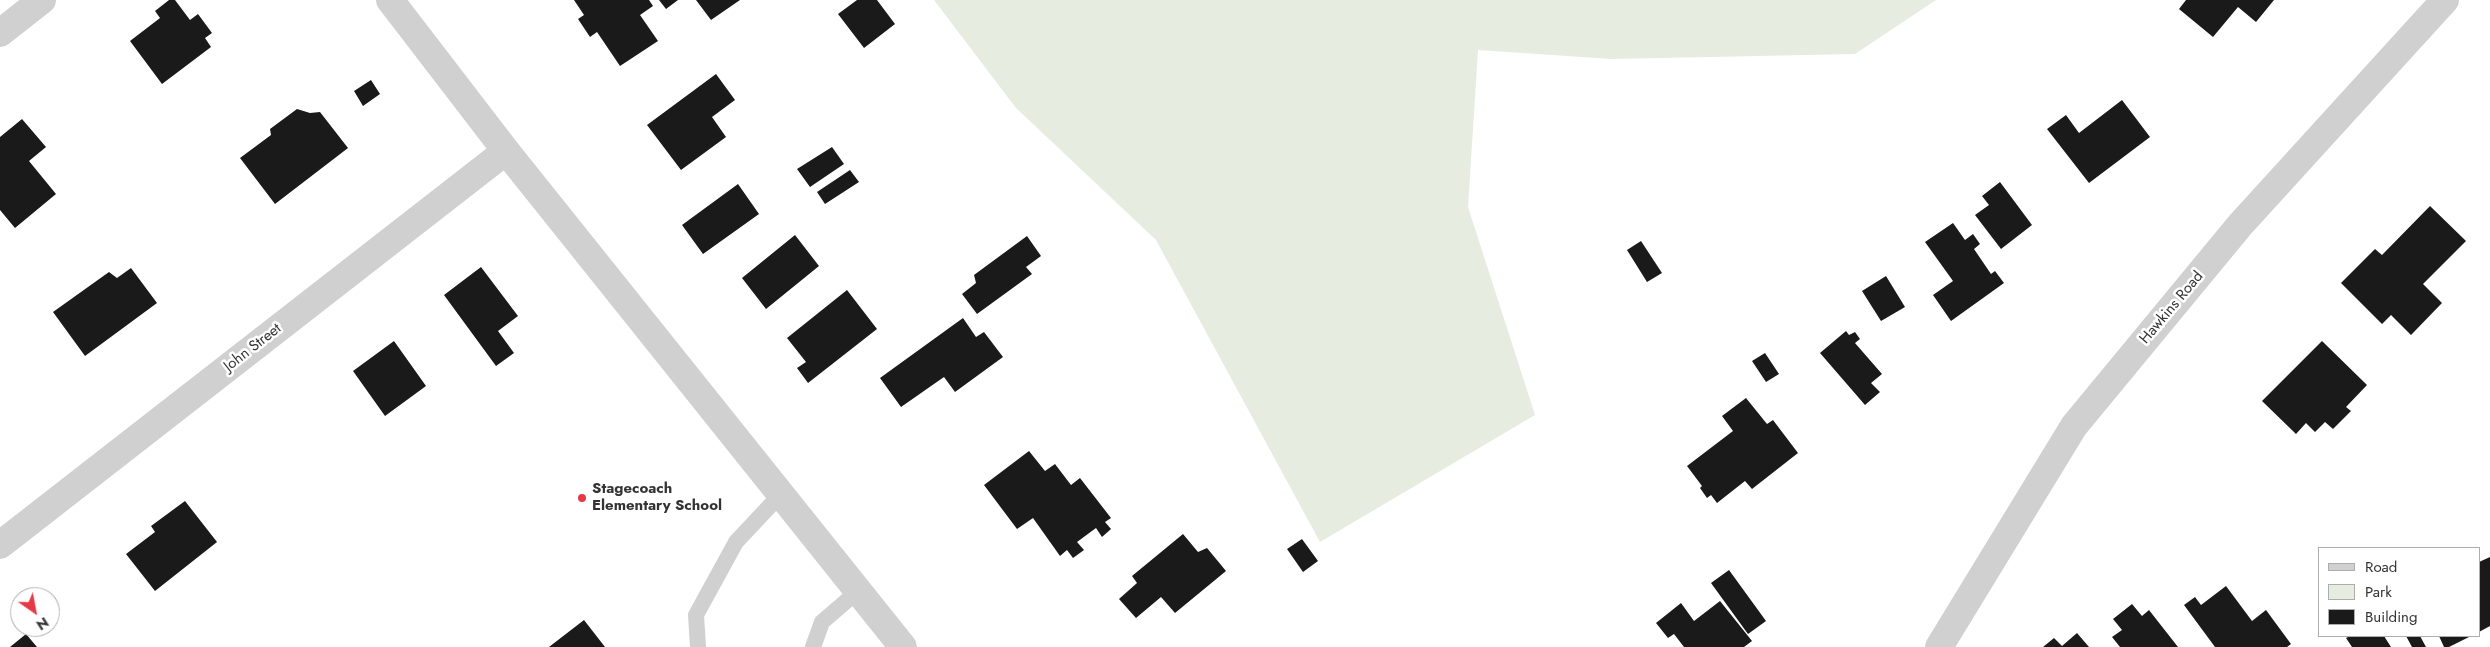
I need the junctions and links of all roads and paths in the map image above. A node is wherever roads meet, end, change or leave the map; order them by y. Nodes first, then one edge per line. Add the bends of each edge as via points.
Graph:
1 (42, 0) edge
2 (390, 0) edge
3 (2442, 1) edge
4 (0, 33) edge
5 (506, 152) junction
6 (781, 494) junction
7 (0, 545) edge
8 (858, 591) junction
9 (698, 647) edge
10 (813, 647) edge
11 (903, 647) edge
12 (1939, 647) edge

1 - 4 street
2 - 5 street
3 - 12 street, Hawkins Road via 2240,225 2074,426
5 - 6 street
5 - 7 street, John Street
6 - 8 street
6 - 9 lane via 736,542 696,615
8 - 10 lane via 822,622
8 - 11 street

